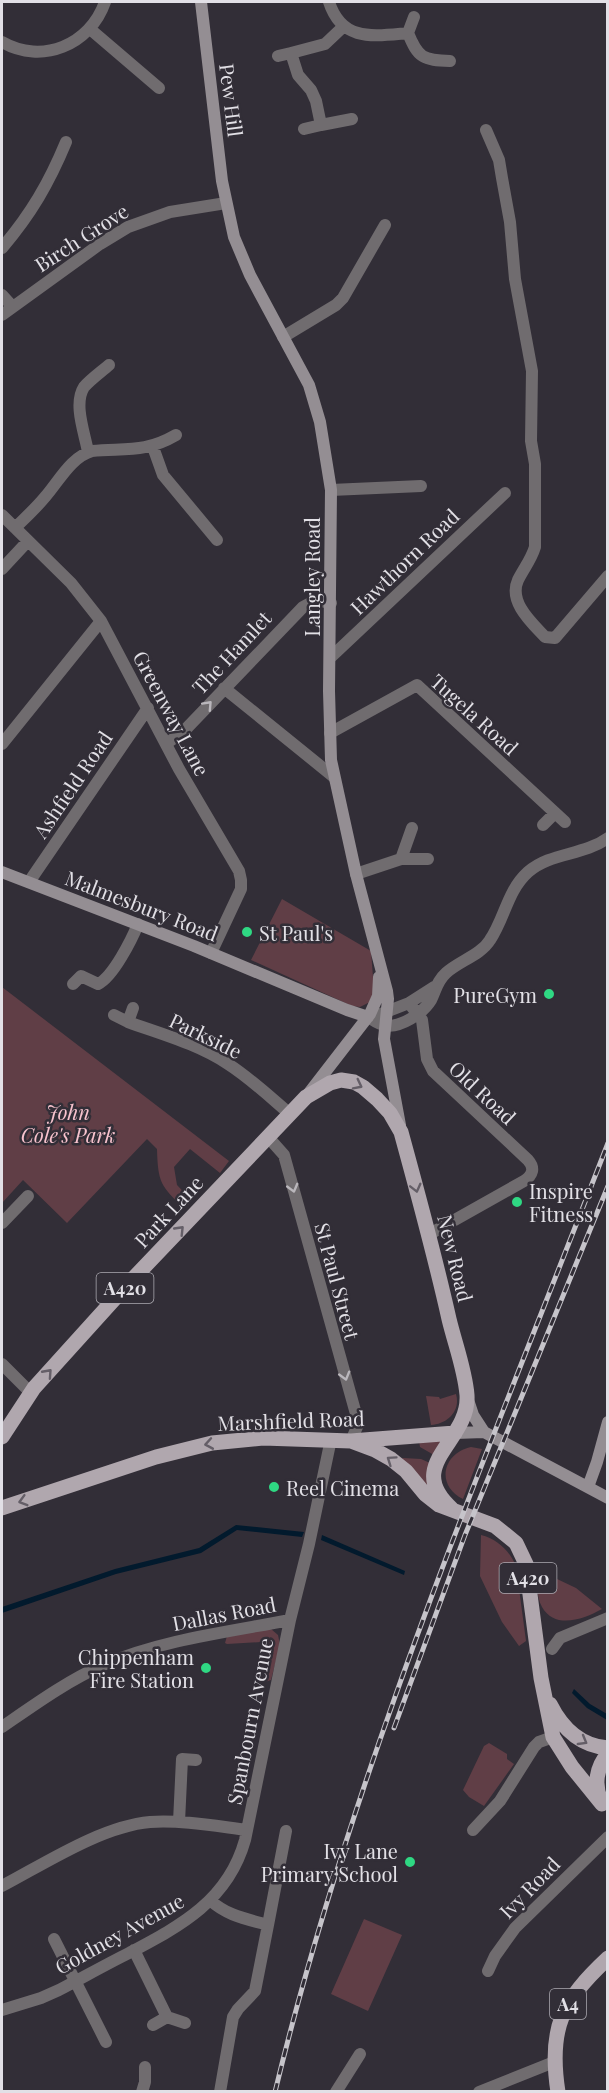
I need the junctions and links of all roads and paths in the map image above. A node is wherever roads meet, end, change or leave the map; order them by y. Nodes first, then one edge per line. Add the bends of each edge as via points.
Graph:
1 (105, 2) edge
2 (201, 2) edge
3 (329, 2) edge
4 (414, 17) dead end
5 (344, 26) junction
6 (90, 29) junction
7 (408, 33) junction
8 (2, 42) edge
9 (291, 53) junction
10 (278, 56) dead end
11 (450, 61) dead end
12 (159, 88) dead end
13 (352, 119) dead end
14 (321, 125) junction
15 (304, 129) dead end
16 (486, 130) dead end
17 (66, 142) dead end
18 (226, 203) junction
19 (385, 225) dead end
20 (2, 248) edge
21 (2, 295) edge
22 (12, 306) junction
23 (2, 315) edge
24 (283, 338) junction
25 (109, 365) dead end
26 (176, 435) dead end
27 (153, 447) junction
28 (88, 452) junction
29 (421, 486) dead end
30 (331, 490) junction
31 (505, 493) dead end
32 (2, 515) edge
33 (15, 528) junction
34 (217, 540) dead end
35 (28, 541) junction
36 (2, 569) edge
37 (608, 576) edge
38 (331, 603) junction
39 (101, 621) junction
40 (330, 658) junction
41 (224, 688) junction
42 (148, 708) junction
43 (330, 733) junction
44 (2, 744) edge
45 (166, 744) junction
46 (334, 777) junction
47 (555, 813) junction
48 (565, 822) dead end
49 (543, 825) dead end
50 (412, 828) dead end
51 (608, 838) edge
52 (401, 859) junction
53 (428, 859) dead end
54 (2, 872) edge
55 (356, 874) junction
56 (29, 882) junction
57 (138, 924) junction
58 (211, 953) junction
59 (380, 967) junction
60 (73, 984) dead end
61 (435, 986) junction
62 (409, 1003) junction
63 (134, 1008) dead end
64 (386, 1012) junction
65 (418, 1014) junction
66 (114, 1016) dead end
67 (368, 1017) junction
68 (128, 1022) junction
69 (384, 1025) junction
70 (306, 1097) junction
71 (290, 1114) junction
72 (401, 1132) junction
73 (268, 1137) junction
74 (28, 1196) dead end
75 (2, 1223) edge
76 (428, 1234) junction
77 (2, 1364) edge
78 (30, 1392) junction
79 (467, 1395) junction
80 (608, 1422) edge
81 (484, 1432) junction
82 (449, 1433) junction
83 (2, 1437) edge
84 (331, 1439) junction
85 (351, 1441) junction
86 (588, 1487) junction
87 (608, 1498) edge
88 (2, 1508) edge
89 (452, 1509) junction
90 (608, 1618) edge
91 (290, 1620) junction
92 (552, 1649) dead end
93 (543, 1688) junction
94 (2, 1726) edge
95 (553, 1737) junction
96 (608, 1748) edge
97 (608, 1754) edge
98 (196, 1760) dead end
99 (605, 1807) edge
100 (179, 1822) junction
101 (247, 1830) junction
102 (473, 1830) dead end
103 (286, 1831) dead end
104 (608, 1837) edge
105 (2, 1886) edge
106 (210, 1900) junction
107 (268, 1925) junction
108 (54, 1939) dead end
109 (134, 1950) junction
110 (608, 1958) edge
111 (488, 1971) dead end
112 (76, 1981) junction
113 (2, 2010) edge
114 (167, 2017) junction
115 (185, 2023) dead end
116 (153, 2025) dead end
117 (106, 2042) dead end
118 (360, 2054) dead end
119 (554, 2062) junction
120 (145, 2067) dead end
121 (142, 2091) edge
122 (220, 2091) edge
123 (336, 2091) edge
124 (479, 2091) edge
125 (558, 2091) edge

1 - 6 street
2 - 18 main road, Pew Hill
3 - 5 street via 334,16
4 - 7 street
5 - 7 street via 366,36
5 - 9 street via 325,44
6 - 8 street via 71,43 41,52 20,50
6 - 12 street
7 - 11 street via 415,51 431,60
9 - 10 street
9 - 14 street via 298,75 316,101
13 - 14 street
14 - 15 street
16 - 37 street via 499,160 532,372 535,547 515,594 525,615 545,637 555,638
17 - 20 street via 41,195
18 - 22 street, Birch Grove via 170,212 128,227
18 - 24 main road, Langley Road via 234,237 250,275
19 - 24 street via 343,298
21 - 22 street
22 - 23 street, Birch Grove
24 - 30 main road, Langley Road via 309,385 320,422
25 - 28 street via 87,384 80,396
26 - 27 street
27 - 28 street
27 - 34 street via 163,475
28 - 33 street via 67,469
29 - 30 street
30 - 38 main road, Langley Road
31 - 40 street, Hawthorn Road
32 - 33 street, Greenway Lane
33 - 35 street, Greenway Lane
35 - 36 street
35 - 39 street, Greenway Lane via 75,588
38 - 40 main road, Langley Road
38 - 41 street, The Hamlet via 316,600 303,606
39 - 42 street, Greenway Lane
39 - 44 street
40 - 43 main road, Langley Road
45 -> 41 street, The Hamlet via 184,731
41 - 46 street
42 - 45 street, Greenway Lane
42 - 56 street, Ashfield Road
43 - 46 main road, Langley Road
43 - 47 street, Tugela Road via 417,685
45 - 58 street, Greenway Lane via 241,876 241,890
46 - 55 main road, Langley Road
47 - 48 street, Tugela Road
47 - 49 street
50 - 52 street
51 - 61 street via 586,849 547,859 528,872 512,893 489,942 446,973
52 - 53 street
52 - 55 street
54 - 56 main road, Malmesbury Road
55 - 59 main road, Langley Road
56 - 57 main road, Malmesbury Road
57 - 58 main road, Malmesbury Road
57 - 60 street via 103,982 81,976
58 - 67 main road, Malmesbury Road
59 - 64 main road, Langley Road via 387,990
59 - 67 main road, Langley Road via 378,996
61 - 62 street
61 - 65 street
62 - 64 street
62 - 65 street, Old Road
63 - 68 street
64 - 67 street
64 - 69 main road, New Road
65 - 69 street via 395,1025
65 - 76 street, Old Road via 433,1071 528,1160 532,1169 524,1180
66 - 68 street, Parkside
67 - 69 street
67 - 70 main road, Park Lane
68 - 71 street, Parkside via 221,1059
69 - 72 main road, New Road via 384,1045
70 - 71 main road, Park Lane / A420
70 -> 72 main road, New Road / A420 via 330,1083 354,1082 377,1099
71 - 73 main road, Park Lane / A420
72 -> 76 main road, New Road / A420
78 -> 73 main road, Park Lane / A420
73 -> 85 street, St Paul Street via 284,1155 356,1414 357,1427
74 - 75 street
76 - 79 main road, New Road / A420
77 - 78 street
78 - 83 main road, Park Lane / A420
79 - 81 main road, New Road
79 - 82 main road, New Road / A420 via 465,1411
80 - 86 main road
81 - 82 main road, Marshfield Road
81 - 86 main road
82 - 85 main road, Marshfield Road / A420
82 - 89 main road, A420 via 433,1475 438,1494
84 - 85 main road, Marshfield Road / A420
84 -> 88 main road, Marshfield Road / A420 via 252,1438 204,1445
84 - 91 street, Dallas Road
89 -> 85 main road, A420 via 432,1500 391,1459
86 - 87 main road
89 - 93 main road, A420 via 504,1532 522,1553
90 - 92 street via 554,1636
91 - 94 street, Dallas Road via 173,1643 118,1659 67,1684
91 - 101 street, Spanbourn Avenue
93 - 95 main road, A420
93 -> 96 main road, A420 via 554,1712 573,1735 590,1745
95 - 99 main road, A420
95 - 102 street via 534,1747 500,1801
97 - 99 main road via 596,1780
98 - 100 street via 176,1759
100 - 101 street
100 - 105 street via 149,1822 115,1831
101 - 106 street, Goldney Avenue via 240,1853
103 - 107 street via 275,1865
104 - 111 street, Ivy Road via 515,1928
106 - 107 street via 232,1915
106 - 109 street, Goldney Avenue via 187,1920
107 - 122 street via 255,1991 228,2016
108 - 112 street
109 - 112 street, Goldney Avenue
109 - 114 street
110 - 119 main road, A4 via 581,1984 566,2008 554,2044
112 - 113 street, Goldney Avenue via 41,1998
112 - 117 street
114 - 115 street
114 - 116 street
118 - 123 street
119 - 124 street
119 - 125 main road, A4
120 - 121 street

